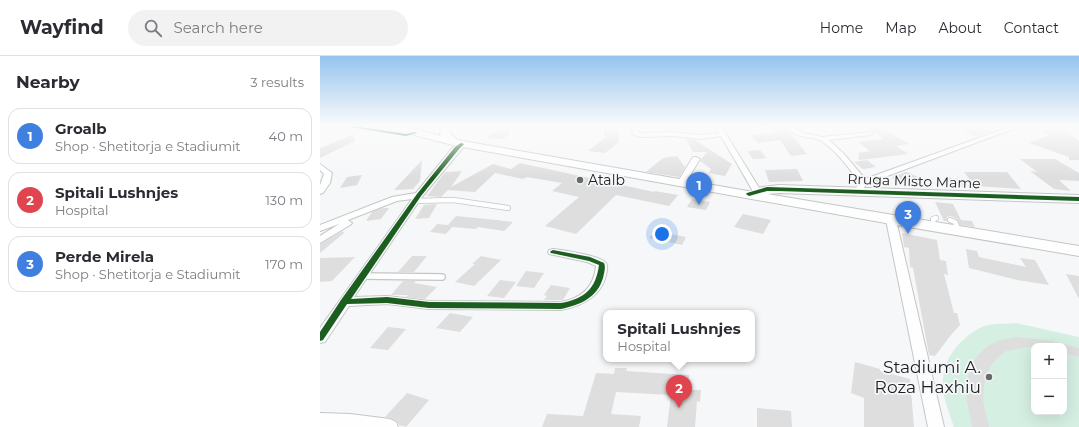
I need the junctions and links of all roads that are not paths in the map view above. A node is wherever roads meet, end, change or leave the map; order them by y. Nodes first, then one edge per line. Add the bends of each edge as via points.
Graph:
1 (457, 143) edge
2 (459, 143) edge
3 (728, 143) edge
4 (827, 143) edge
5 (973, 143) edge
6 (696, 159) dead end
7 (320, 166) edge
8 (681, 183) junction
9 (861, 187) junction
10 (320, 191) edge
11 (753, 193) junction
12 (417, 198) junction
13 (1079, 199) edge
14 (508, 208) dead end
15 (356, 215) junction
16 (891, 220) junction
17 (320, 228) edge
18 (320, 240) edge
19 (1079, 251) edge
20 (553, 252) dead end
21 (362, 276) junction
22 (442, 277) dead end
23 (344, 302) junction
24 (320, 338) edge
25 (320, 420) edge
26 (390, 427) edge
27 (936, 427) edge

1 - 12 street via 457,148
2 - 8 main road
3 - 11 street
4 - 9 street via 853,169
5 - 9 street
6 - 8 street
7 - 10 street via 328,173 326,184
8 - 11 main road
9 - 11 main road, Rruga Misto Mame via 779,189
9 - 13 main road, Rruga Misto Mame
11 - 16 main road
12 - 14 lane
12 - 15 street via 395,199
12 - 21 street
15 - 17 street
15 - 18 street
16 - 19 main road via 954,225
16 - 27 street
20 - 23 street via 590,259 602,264 596,286 575,304 429,305 387,300
21 - 22 lane
21 - 23 street
23 - 24 street
25 - 26 street

